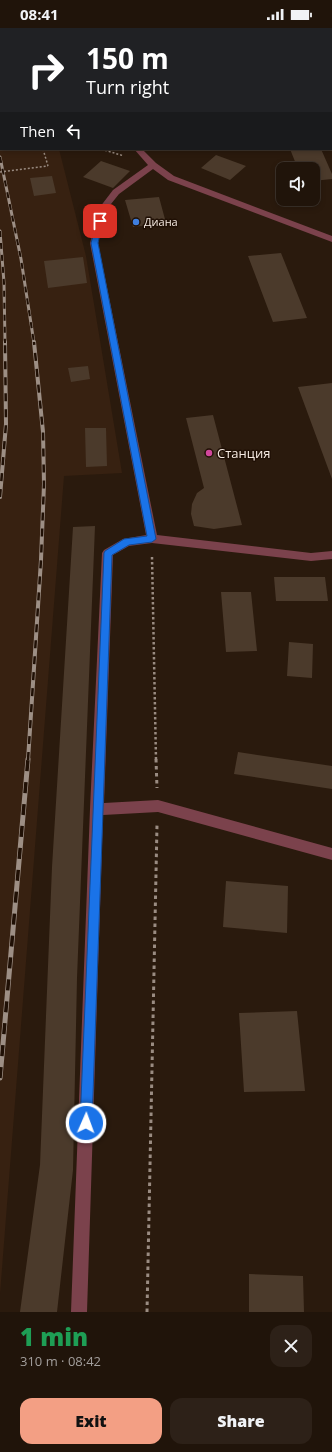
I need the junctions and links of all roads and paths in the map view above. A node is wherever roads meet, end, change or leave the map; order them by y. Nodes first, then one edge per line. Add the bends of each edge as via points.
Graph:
1 (43, 150) edge
2 (139, 150) edge
3 (153, 165) junction
4 (0, 172) edge
5 (332, 239) edge
6 (152, 539) junction
7 (332, 555) edge
8 (158, 806) junction
9 (97, 809) junction
10 (332, 854) edge
11 (79, 1312) edge
12 (147, 1312) edge

1 - 4 path, bridge via 48,166
2 - 3 street
3 - 5 street via 171,178
3 - 6 street via 116,192 103,209 94,243
6 - 7 street via 311,557
6 - 8 path
6 - 9 street via 127,542 108,553
8 - 9 street
8 - 10 street
8 - 12 path
9 - 11 street

